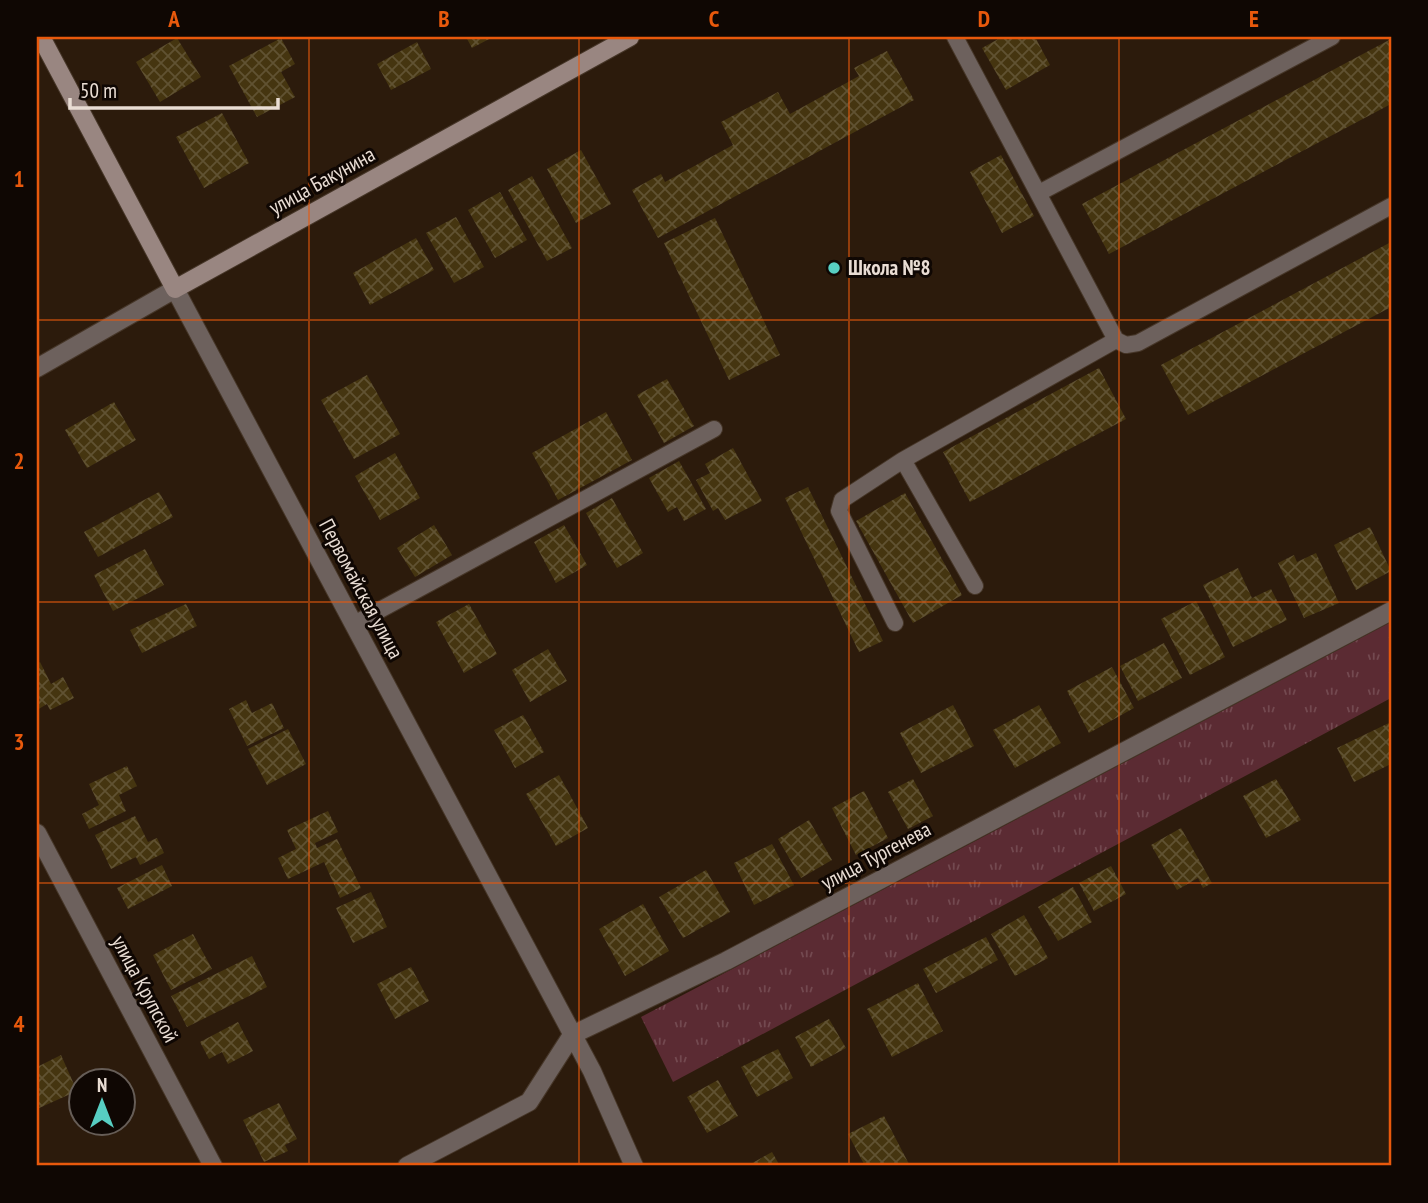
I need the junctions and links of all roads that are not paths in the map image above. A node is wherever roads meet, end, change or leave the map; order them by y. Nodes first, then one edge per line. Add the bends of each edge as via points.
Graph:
1 (41, 37) edge
2 (630, 37) edge
3 (955, 37) edge
4 (1332, 37) edge
5 (1039, 193) junction
6 (1391, 206) edge
7 (175, 289) junction
8 (1116, 340) junction
9 (37, 368) edge
10 (714, 429) dead end
11 (903, 460) junction
12 (975, 586) dead end
13 (1391, 611) edge
14 (354, 624) junction
15 (895, 624) dead end
16 (37, 833) edge
17 (572, 1035) junction
18 (214, 1166) edge
19 (407, 1166) edge
20 (634, 1166) edge

1 - 7 main road, Первомайская улица
2 - 7 main road, улица Бакунина
3 - 5 lane
4 - 5 lane
5 - 8 lane
6 - 8 lane via 1138,343 1126,345
7 - 9 street, улица Бакунина
7 - 14 street, Первомайская улица
8 - 11 lane
10 - 14 lane
11 - 12 lane
11 - 15 lane via 842,500 839,511
13 - 17 street, улица Тургенева via 726,961
14 - 17 street, Первомайская улица
16 - 18 street, улица Крупской
17 - 19 street via 529,1102
17 - 20 street, Первомайская улица

